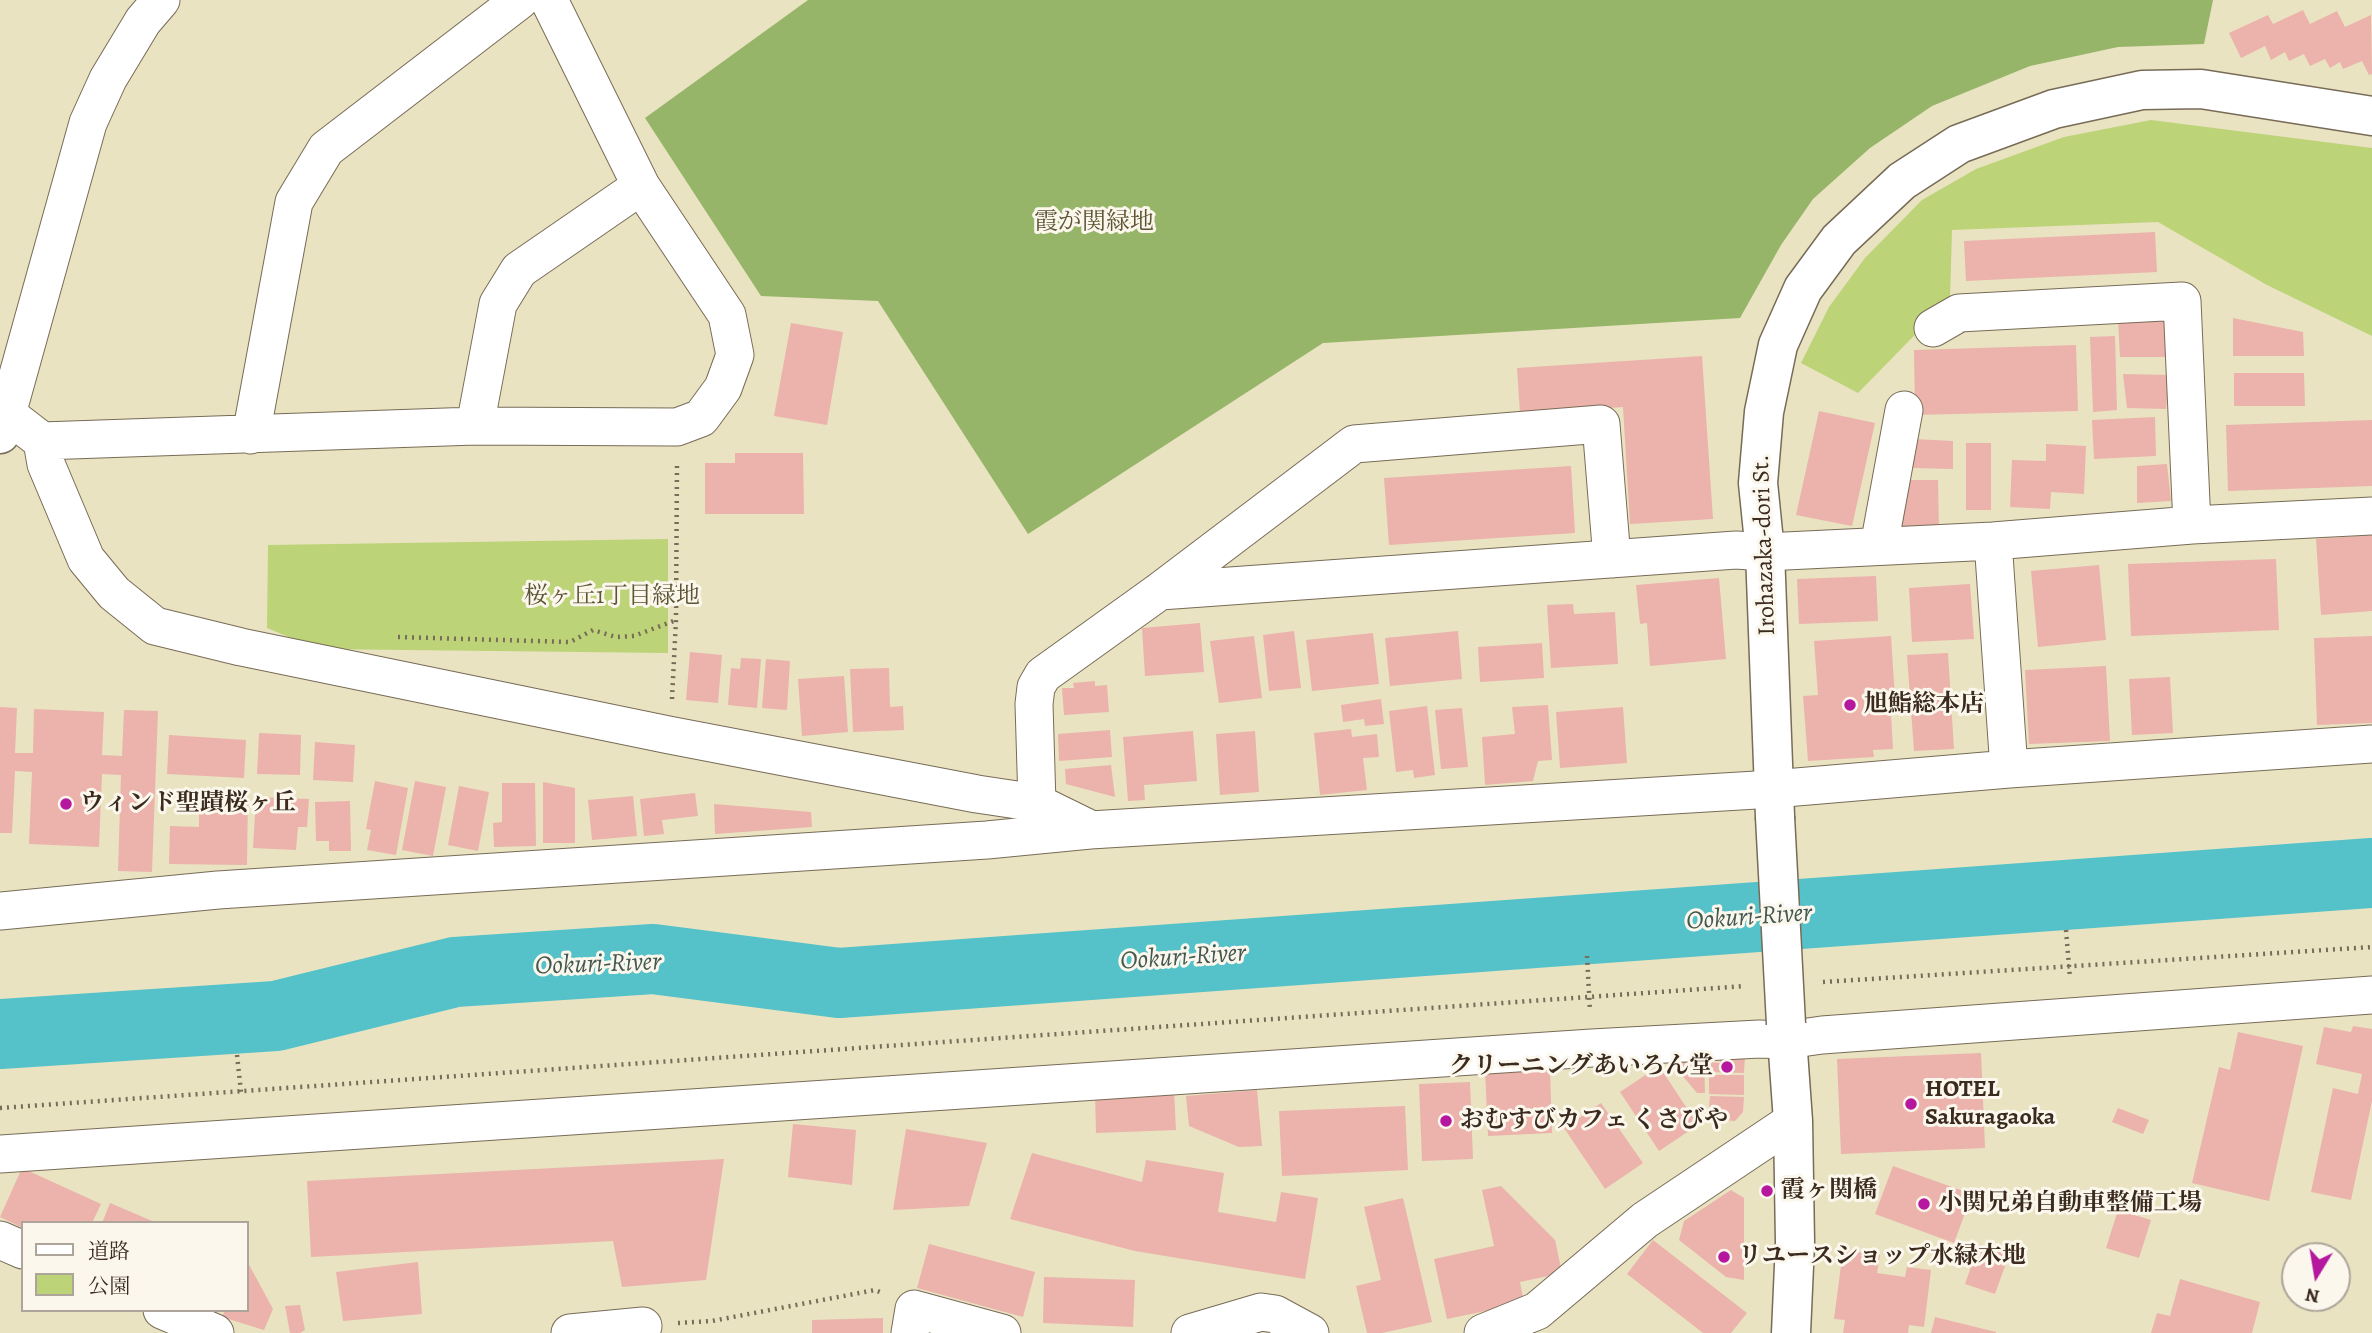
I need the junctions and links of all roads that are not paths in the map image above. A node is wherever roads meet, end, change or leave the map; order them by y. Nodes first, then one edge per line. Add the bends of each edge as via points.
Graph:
1 (161, 0) edge
2 (520, 0) edge
3 (549, 0) edge
4 (2372, 116) edge
5 (641, 186) junction
6 (1933, 328) dead end
7 (1904, 410) dead end
8 (2, 420) edge
9 (475, 426) junction
10 (251, 435) junction
11 (42, 441) junction
12 (2372, 516) edge
13 (2192, 525) junction
14 (1993, 541) junction
15 (1879, 547) junction
16 (1765, 552) junction
17 (1612, 559) junction
18 (1160, 591) junction
19 (2372, 744) edge
20 (2009, 769) junction
21 (1037, 803) junction
22 (1774, 803) junction
23 (1090, 830) junction
24 (0, 911) edge
25 (2372, 995) edge
26 (1787, 1032) junction
27 (1793, 1121) junction
28 (0, 1154) edge
29 (0, 1240) edge
30 (21, 1249) edge
31 (167, 1312) edge
32 (912, 1321) edge
33 (643, 1326) road end
34 (215, 1333) edge
35 (570, 1333) edge
36 (1002, 1333) edge
37 (1190, 1333) edge
38 (1310, 1333) edge
39 (1483, 1333) edge
40 (1791, 1333) edge

1 - 8 street via 108,79 88,123
2 - 10 street via 326,149 294,202
3 - 5 street
4 - 16 street, Irohazaka-dori St. via 2201,89 2143,90 2053,109 1959,144 1902,181 1839,240 1802,289 1778,345 1763,412 1758,484
5 - 9 street via 519,270 498,304
5 - 9 street via 727,315 735,355 723,388 701,418 677,427
6 - 13 street via 1959,313 2182,301
7 - 15 street
8 - 11 street
9 - 10 street
10 - 11 street
11 - 21 street via 46,464 86,559 114,593 155,626 670,735
12 - 13 street
13 - 14 street
14 - 15 street
14 - 20 street
15 - 16 street
16 - 17 street
16 - 22 street, Irohazaka-dori St.
17 - 18 street
17 - 18 street via 1601,424 1354,444
18 - 21 street via 1043,675 1036,687
19 - 20 street
20 - 22 street
21 - 23 street
22 - 23 street
22 - 26 street, Irohazaka-dori St., bridge
23 - 24 street via 218,890
25 - 26 street via 1822,1035
26 - 27 street, Irohazaka-dori St.
26 - 28 street via 1759,1039
27 - 39 street via 1645,1220 1537,1311
27 - 40 street, Irohazaka-dori St.
29 - 30 street
31 - 34 street
32 - 36 street
33 - 35 street
37 - 38 street via 1261,1312 1275,1314

